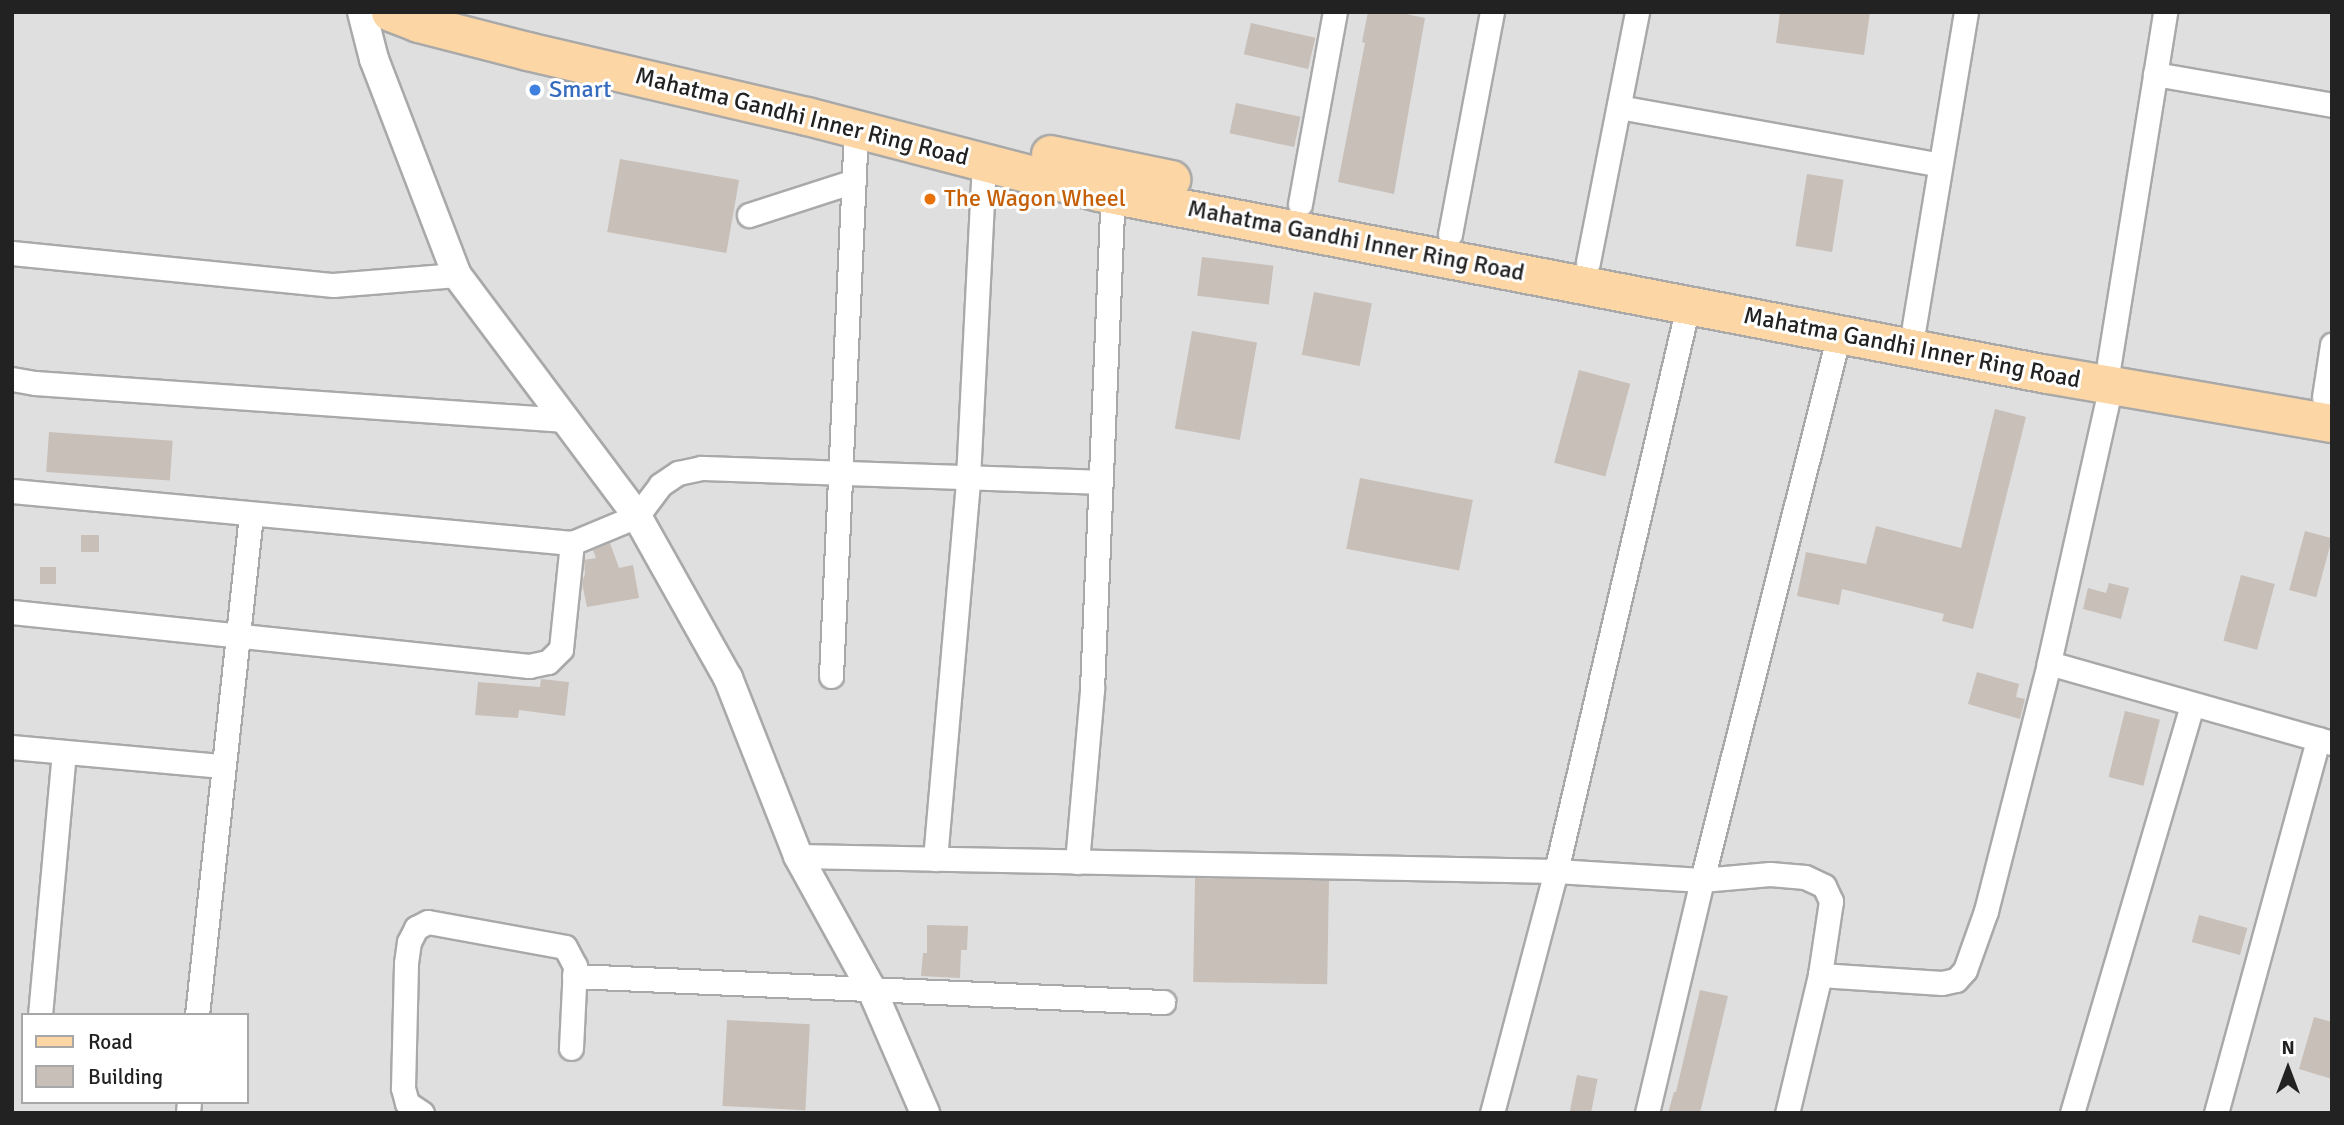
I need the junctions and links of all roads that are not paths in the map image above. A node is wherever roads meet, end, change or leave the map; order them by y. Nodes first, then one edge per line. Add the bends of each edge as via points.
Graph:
1 (362, 12) edge
2 (390, 12) edge
3 (464, 12) edge
4 (1335, 12) edge
5 (1492, 12) edge
6 (1637, 12) edge
7 (1966, 12) edge
8 (2165, 12) edge
9 (2155, 74) junction
10 (2332, 105) edge
11 (1619, 107) junction
12 (856, 129) junction
13 (984, 162) junction
14 (1940, 165) junction
15 (854, 181) junction
16 (1113, 194) junction
17 (1300, 204) junction
18 (749, 215) dead end
19 (1450, 234) junction
20 (12, 253) edge
21 (1588, 262) junction
22 (457, 275) junction
23 (1688, 306) junction
24 (1914, 326) junction
25 (1839, 334) junction
26 (2332, 345) edge
27 (2110, 374) junction
28 (12, 379) edge
29 (2329, 406) edge
30 (565, 420) junction
31 (839, 473) junction
32 (968, 478) junction
33 (1100, 482) junction
34 (12, 491) edge
35 (251, 515) junction
36 (637, 516) junction
37 (572, 543) junction
38 (12, 612) edge
39 (237, 636) junction
40 (2049, 663) junction
41 (831, 676) dead end
42 (2192, 705) junction
43 (2325, 741) edge
44 (12, 747) edge
45 (64, 752) junction
46 (222, 766) junction
47 (798, 856) junction
48 (935, 859) junction
49 (1077, 862) junction
50 (1556, 871) junction
51 (1702, 880) junction
52 (1820, 975) junction
53 (575, 976) junction
54 (871, 988) junction
55 (1163, 1002) dead end
56 (40, 1013) edge
57 (197, 1013) edge
58 (570, 1048) dead end
59 (422, 1113) edge
60 (925, 1113) edge
61 (1492, 1113) edge
62 (1647, 1113) edge
63 (1787, 1113) edge
64 (2072, 1113) edge
65 (2216, 1113) edge

1 - 22 street via 374,59
2 - 12 main road, Mahatma Gandhi Inner Ring Road via 527,51
3 - 17 main road, Mahatma Gandhi Inner Ring Road via 1092,164
4 - 17 street
5 - 19 street
6 - 11 street
7 - 14 street
8 - 9 street
9 - 10 street
9 - 27 street
11 - 14 street
11 - 21 street
12 - 13 main road, Mahatma Gandhi Inner Ring Road
12 - 15 street
13 - 16 main road, Mahatma Gandhi Inner Ring Road
13 - 32 street
14 - 24 street
15 - 18 street
15 - 31 street
16 - 23 main road, Mahatma Gandhi Inner Ring Road
16 - 33 street
17 - 19 main road, Mahatma Gandhi Inner Ring Road
19 - 21 main road, Mahatma Gandhi Inner Ring Road
20 - 22 street via 333,285
21 - 24 main road, Mahatma Gandhi Inner Ring Road
22 - 30 street
23 - 25 main road, Mahatma Gandhi Inner Ring Road
23 - 50 street
24 - 27 main road, Mahatma Gandhi Inner Ring Road
25 - 27 main road, Mahatma Gandhi Inner Ring Road
25 - 51 street
26 - 29 street
27 - 29 main road, Mahatma Gandhi Inner Ring Road
27 - 40 street
28 - 30 street
30 - 36 street
31 - 32 street
31 - 36 street via 701,468 678,473 660,485
31 - 41 street
32 - 33 street
32 - 48 street
33 - 49 street via 1092,689
34 - 35 street
35 - 37 street
35 - 39 street
36 - 37 street
36 - 47 street via 728,678
37 - 39 street via 561,649 548,663 529,666
38 - 39 street
39 - 46 street
40 - 42 street
40 - 52 street via 1986,911 1965,970 1956,980 1942,983
42 - 43 street
42 - 64 street
43 - 65 street
44 - 45 street
45 - 46 street
45 - 56 street
46 - 57 street
47 - 48 street
47 - 54 street
48 - 49 street
49 - 50 street
50 - 51 street
50 - 61 street
51 - 52 street via 1770,874 1805,877 1824,886 1831,901
51 - 62 street
52 - 63 street
53 - 54 street
53 - 58 street
53 - 59 street via 570,953 557,944 428,922 416,928 406,963 403,1088 407,1103
54 - 55 street
54 - 60 street

